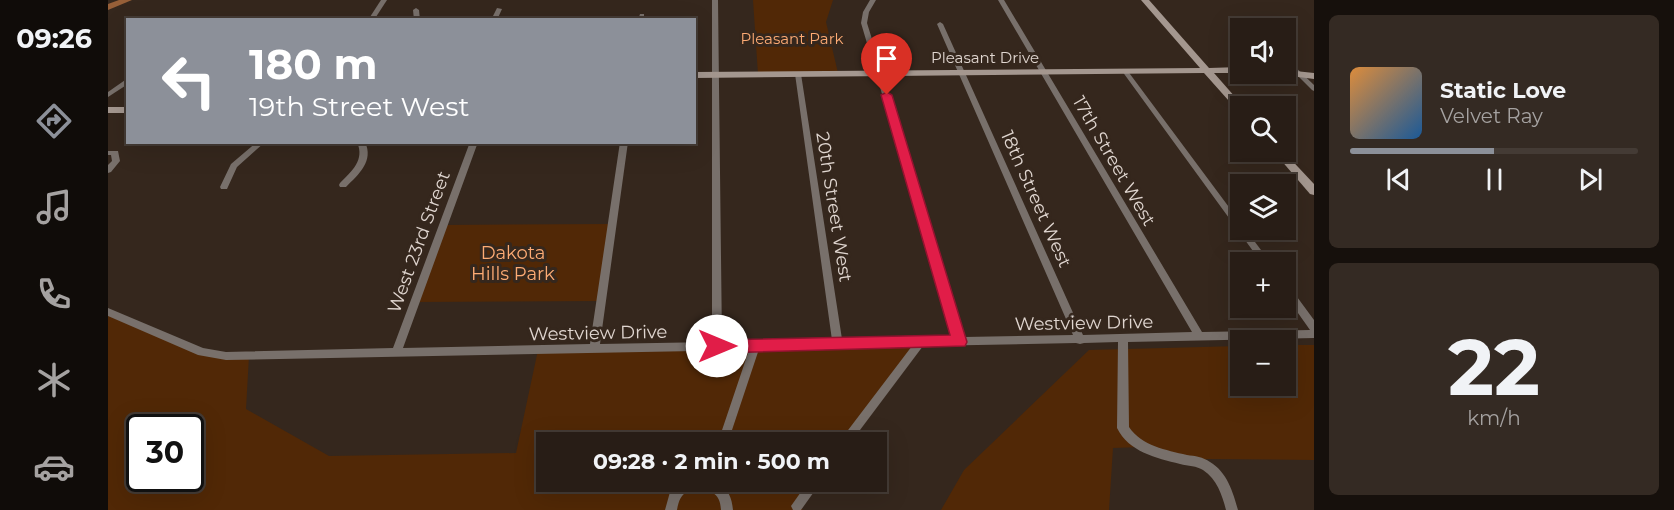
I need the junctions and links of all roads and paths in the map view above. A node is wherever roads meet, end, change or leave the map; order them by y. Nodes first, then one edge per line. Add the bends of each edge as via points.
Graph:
1 (384, 0) edge
2 (716, 0) edge
3 (873, 0) edge
4 (1001, 0) edge
5 (1145, 0) edge
6 (499, 9) dead end
7 (416, 10) dead end
8 (372, 18) edge
9 (417, 18) edge
10 (495, 18) edge
11 (940, 24) dead end
12 (1207, 70) junction
13 (1230, 70) edge
14 (1125, 71) junction
15 (962, 72) junction
16 (1044, 72) junction
17 (880, 73) junction
18 (716, 74) junction
19 (798, 74) junction
20 (1298, 74) joint
21 (696, 75) edge
22 (1314, 76) edge
23 (126, 82) edge
24 (1314, 89) edge
25 (108, 95) edge
26 (1230, 96) edge
27 (108, 110) edge
28 (126, 110) edge
29 (260, 144) edge
30 (362, 144) edge
31 (473, 144) edge
32 (624, 144) edge
33 (108, 153) edge
34 (1288, 162) edge
35 (108, 170) edge
36 (344, 185) dead end
37 (224, 187) dead end
38 (1314, 192) edge
39 (1230, 214) edge
40 (1249, 240) edge
41 (1258, 252) edge
42 (1296, 303) edge
43 (108, 312) edge
44 (1314, 328) edge
45 (1314, 334) edge
46 (1200, 337) junction
47 (1080, 340) junction
48 (1124, 340) junction
49 (960, 342) junction
50 (920, 343) junction
51 (838, 344) junction
52 (717, 346) junction
53 (755, 347) junction
54 (594, 349) junction
55 (396, 353) junction
56 (726, 432) edge
57 (853, 432) edge
58 (677, 492) edge
59 (722, 492) edge
60 (808, 492) edge
61 (797, 506) dead end
62 (671, 510) edge
63 (727, 510) edge
64 (1232, 510) edge

1 - 8 street
2 - 18 street
3 - 17 street via 864,23
4 - 16 street, 17th Street West
5 - 12 street
6 - 10 street
7 - 9 street
11 - 15 street, 18th Street West
12 - 13 street, Pleasant Drive
12 - 14 street, Pleasant Drive
12 - 26 street
14 - 16 street, Pleasant Drive
14 - 39 street
15 - 16 street, Pleasant Drive
15 - 17 street, Pleasant Drive
15 - 47 street, 18th Street West
16 - 46 street, 17th Street West
17 - 19 street, Pleasant Drive
17 - 49 street
18 - 19 street, Pleasant Drive
18 - 21 street, Pleasant Drive
18 - 52 street
19 - 51 street, 20th Street West
20 - 22 street
20 - 24 street
23 - 25 street
27 - 28 street
29 - 37 street via 234,166
30 - 36 street via 364,160
31 - 55 street, West 23rd Street
32 - 54 street
33 - 35 street via 115,153 116,161
34 - 38 street
40 - 41 street
42 - 44 street
43 - 55 street, Westview Drive via 202,352 257,356
45 - 46 street, Westview Drive
46 - 48 street, Westview Drive
47 - 48 street, Westview Drive
47 - 49 street, Westview Drive
48 - 64 street via 1126,436 1141,447 1213,470 1227,489
49 - 50 street, Westview Drive
50 - 51 street, Westview Drive
50 - 57 street
51 - 53 street, Westview Drive
52 - 53 street, Westview Drive
52 - 54 street, Westview Drive
53 - 56 street
54 - 55 street, Westview Drive
58 - 62 street
59 - 63 street
60 - 61 street

